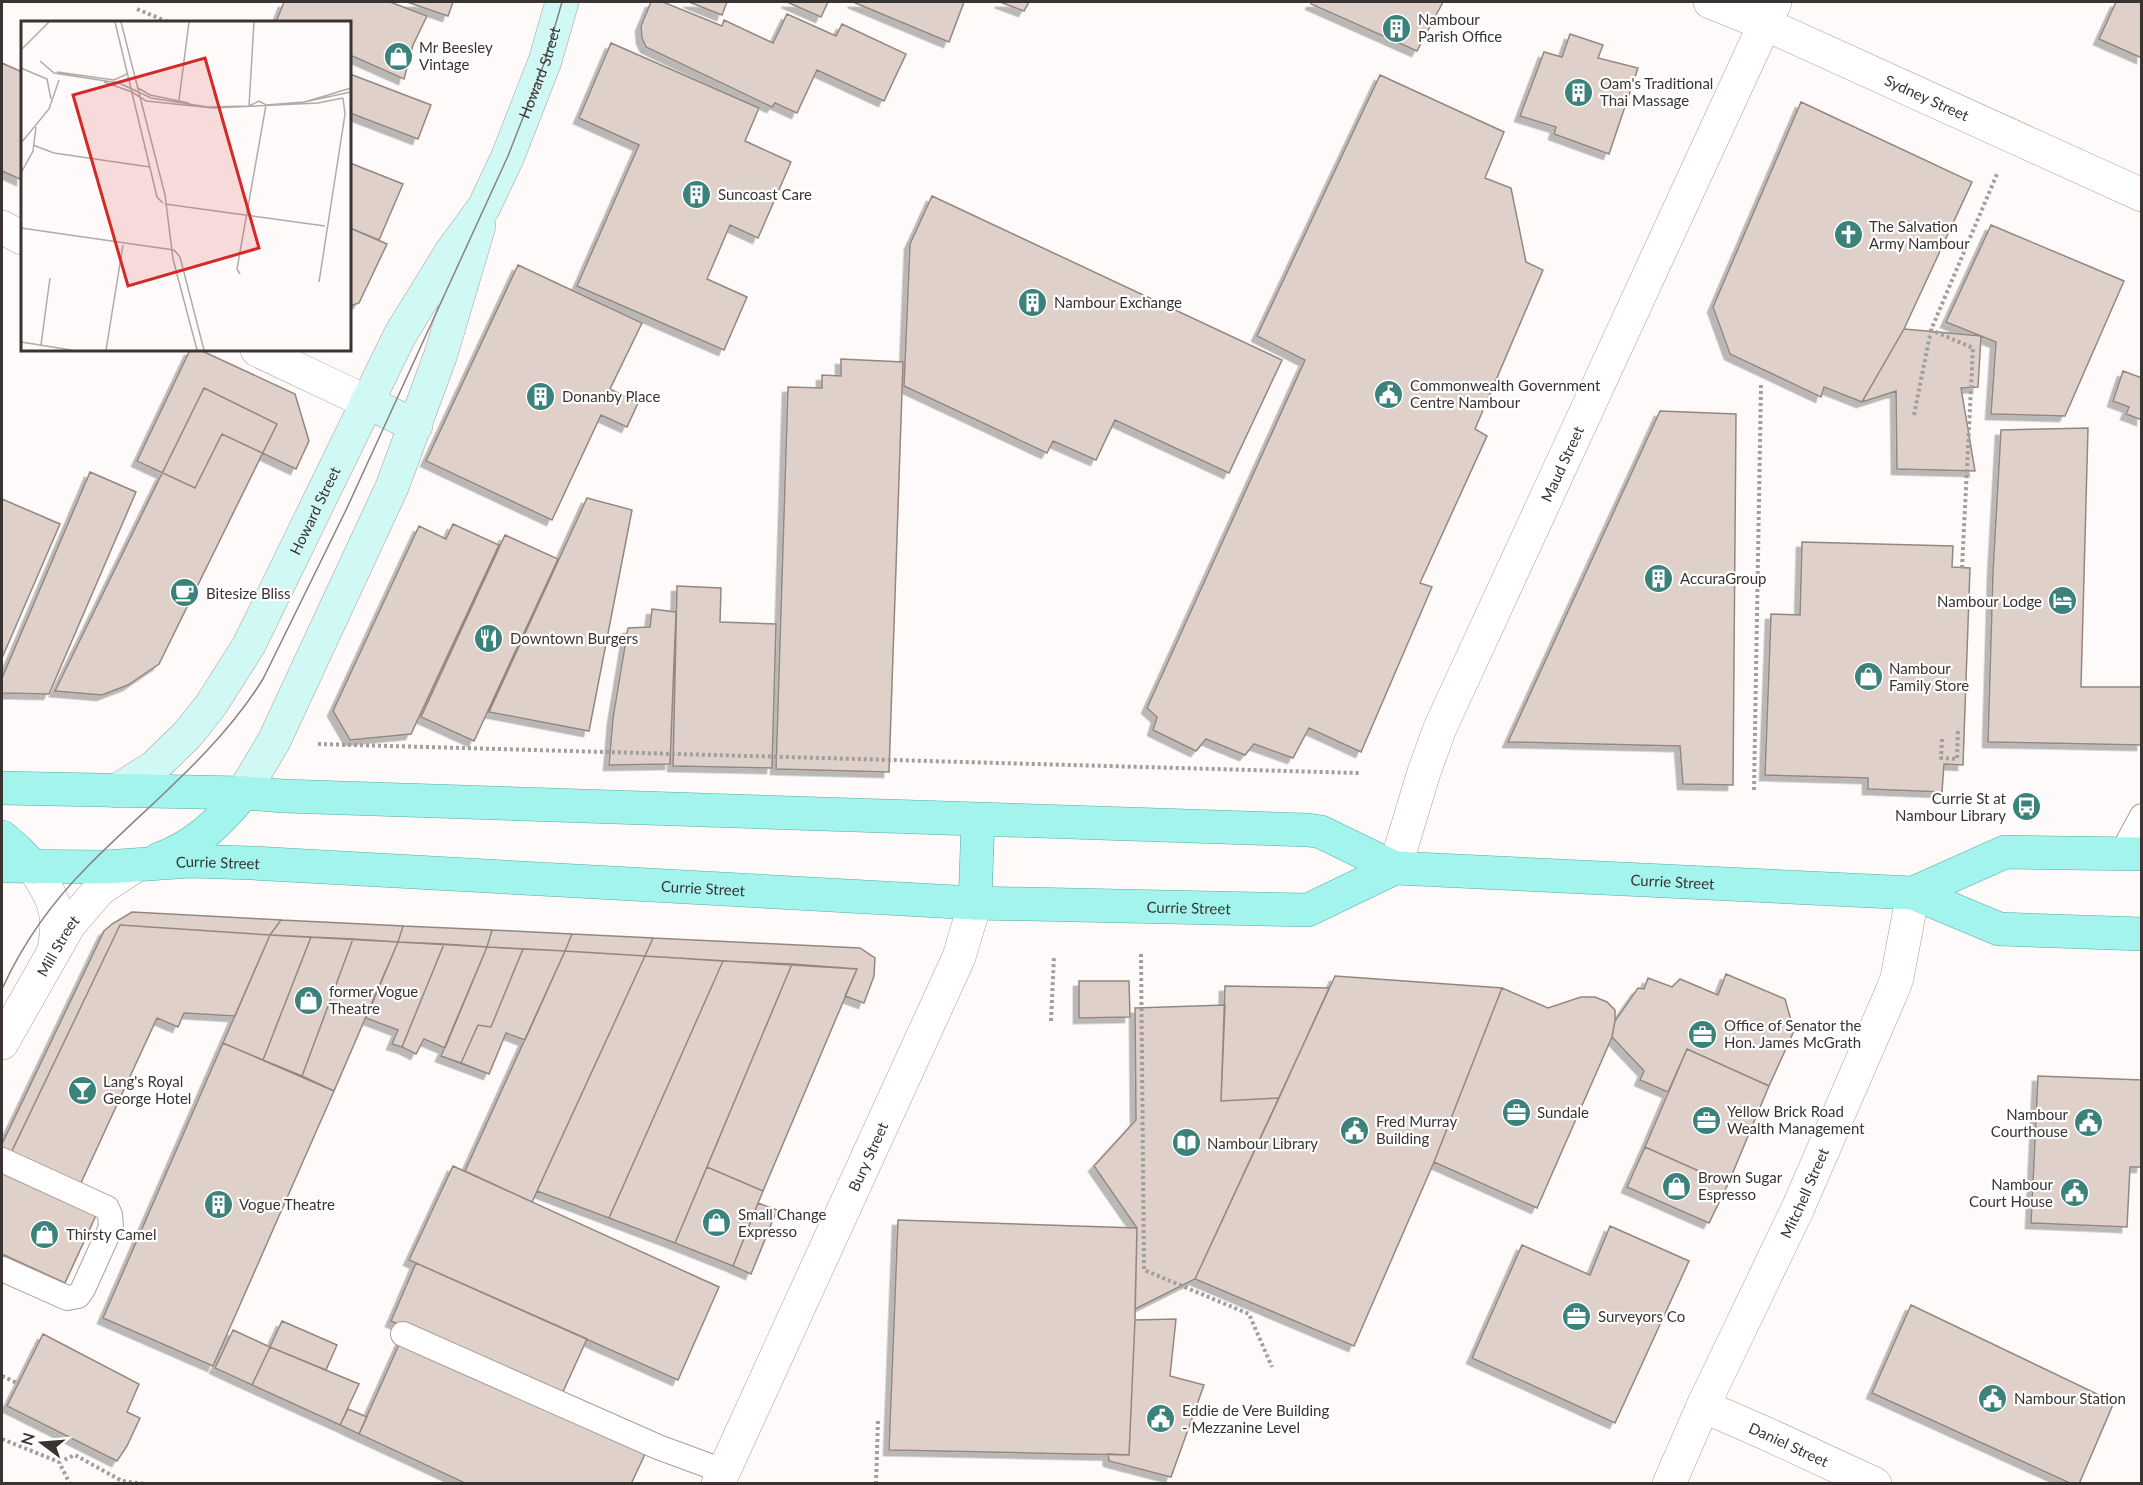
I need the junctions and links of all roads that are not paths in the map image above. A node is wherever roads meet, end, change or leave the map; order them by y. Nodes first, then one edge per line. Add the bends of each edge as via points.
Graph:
1 (562, 2) edge
2 (1710, 2) edge
3 (1770, 13) edge
4 (2142, 195) edge
5 (484, 207) junction
6 (2, 227) edge
7 (21, 237) edge
8 (258, 351) edge
9 (367, 402) junction
10 (416, 426) junction
11 (2, 788) edge
12 (116, 790) junction
13 (243, 793) junction
14 (2142, 816) edge
15 (978, 820) junction
16 (2, 837) edge
17 (2132, 854) edge
18 (139, 865) junction
19 (17, 866) edge
20 (1395, 868) junction
21 (1912, 893) junction
22 (975, 903) junction
23 (2142, 934) edge
24 (54, 950) junction
25 (2, 1043) edge
26 (2, 1160) edge
27 (2, 1269) edge
28 (404, 1334) dead end
29 (1703, 1406) junction
30 (720, 1477) edge
31 (1669, 1484) edge
32 (1875, 1484) edge

1 - 5 main road, Howard Street via 545,61
2 - 3 street, Sydney Street
3 - 4 street, Sydney Street
3 - 20 street, Maud Street via 1440,728
5 - 9 main road, Howard Street via 400,335
5 - 10 main road, Howard Street via 460,295
6 - 7 street
8 - 9 street
9 - 10 main road
9 - 12 main road, Howard Street via 229,679 200,721 174,748 154,767
10 - 13 main road, Howard Street via 392,487 284,720
11 - 12 main road, Currie Street
12 - 13 main road, Currie Street
13 - 15 main road, Currie Street
13 - 18 main road via 195,842
14 - 17 lane
15 - 20 main road, Currie Street via 1320,831
15 - 22 main road, Bury Street
16 - 19 main road via 18,850
17 - 21 main road, Currie Street via 2005,852
18 - 19 main road, Currie Street
18 - 22 main road, Currie Street via 190,861 252,863
18 - 24 street, Mill Street via 110,881 88,900
19 - 24 street via 50,894 58,925
20 - 21 main road, Currie Street
20 - 22 main road, Currie Street via 1308,910
21 - 23 main road, Currie Street via 2000,929
21 - 29 street, Mitchell Street via 1893,989 1793,1218
22 - 30 street, Bury Street via 959,957
24 - 25 street, Mill Street
26 - 27 lane via 107,1208 111,1227 78,1296 67,1298
28 - 30 lane
29 - 31 street, Mitchell Street
29 - 32 street, Daniel Street

